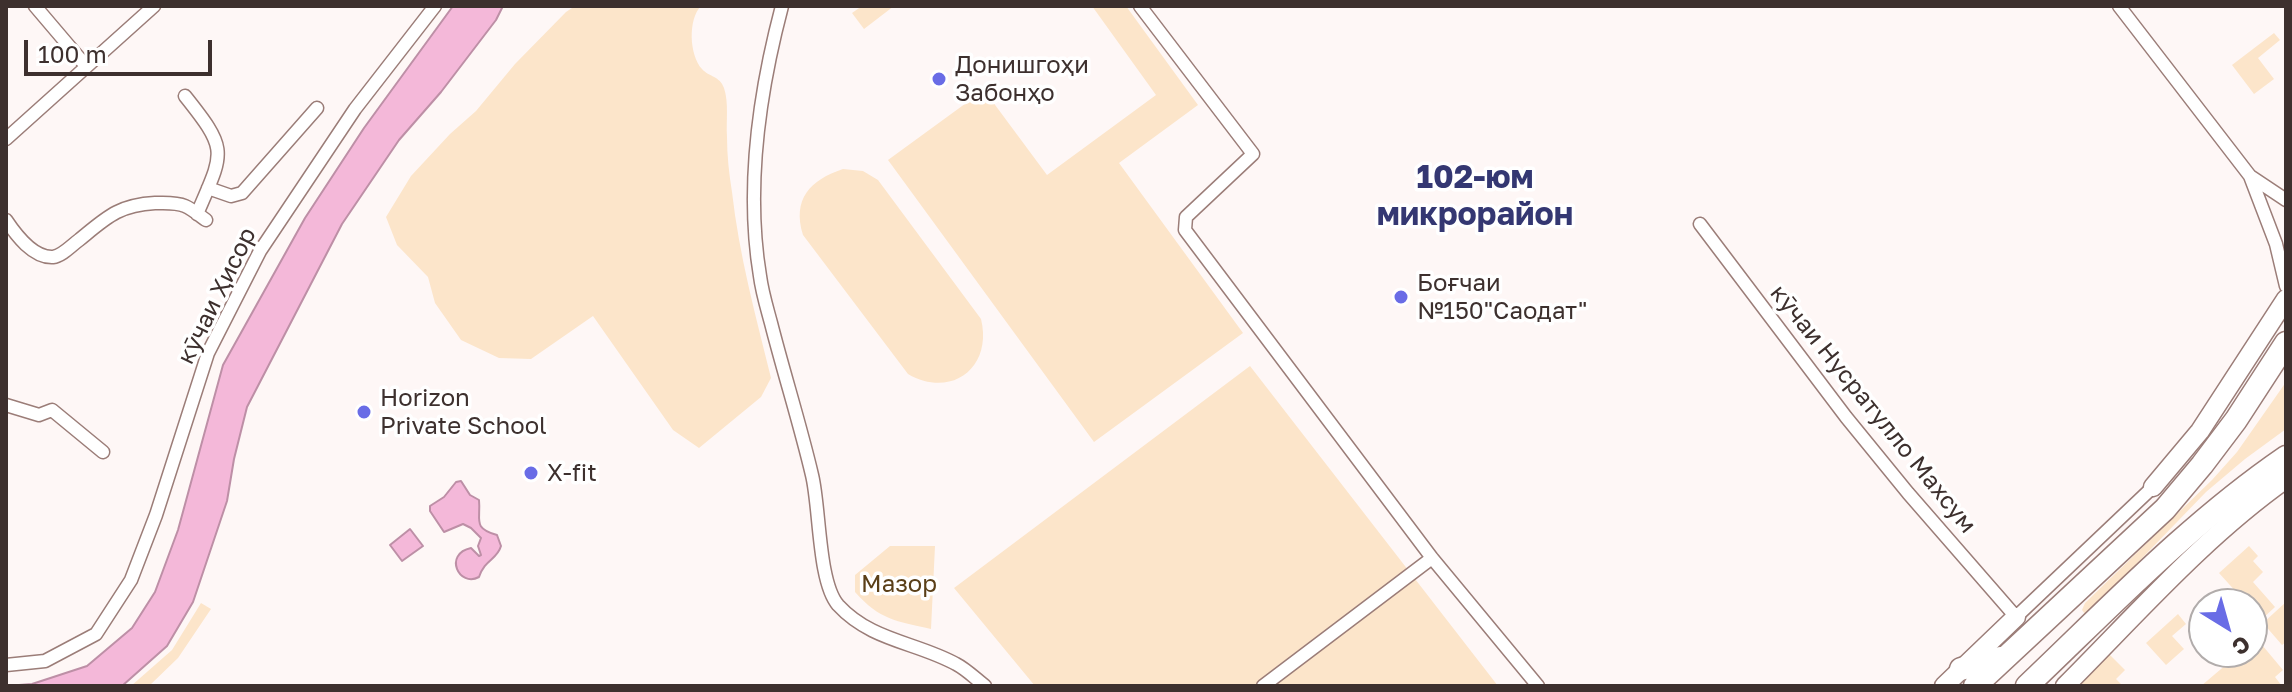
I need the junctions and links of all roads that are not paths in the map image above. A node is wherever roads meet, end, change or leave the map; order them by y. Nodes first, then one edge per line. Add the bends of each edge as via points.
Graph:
1 (35, 6) edge
2 (154, 6) edge
3 (435, 6) edge
4 (782, 6) edge
5 (1140, 6) edge
6 (2119, 6) edge
7 (86, 66) junction
8 (185, 96) dead end
9 (317, 108) dead end
10 (6, 139) edge
11 (2250, 176) junction
12 (208, 188) junction
13 (2286, 200) edge
14 (6, 220) edge
15 (1700, 224) dead end
16 (2286, 286) edge
17 (2286, 299) edge
18 (2286, 343) edge
19 (6, 405) edge
20 (103, 452) dead end
21 (2286, 457) edge
22 (2286, 479) edge
23 (2153, 487) joint
24 (1432, 558) junction
25 (2016, 617) junction
26 (6, 665) edge
27 (1968, 678) edge
28 (2031, 684) edge
29 (985, 686) edge
30 (1263, 686) edge
31 (1538, 686) edge
32 (1944, 686) edge
33 (2065, 686) edge

1 - 7 street
2 - 7 street
3 - 26 street, кӯчаи Ҳисор via 355,109 260,251 208,353 131,580 96,634 45,661
4 - 29 street via 758,120 753,195 760,276 813,477 828,585 836,603 860,624 958,664
5 - 24 street via 1253,154 1186,217 1185,230
6 - 11 street
7 - 10 street
8 - 12 street via 219,146 217,170
9 - 12 street via 242,193 231,196
11 - 13 street
11 - 16 street
12 - 14 street via 201,217 176,204 129,206 53,257 24,243
15 - 25 street, кӯчаи Нусратулло Махсум via 1846,417
17 - 23 street via 2200,431
18 - 27 highway via 2236,420 2165,509 2005,657
19 - 20 street via 39,415 52,410
21 - 28 highway via 2174,547
22 - 33 street via 2213,539
23 - 25 street
24 - 30 street
24 - 31 street
25 - 27 street
27 - 32 street

